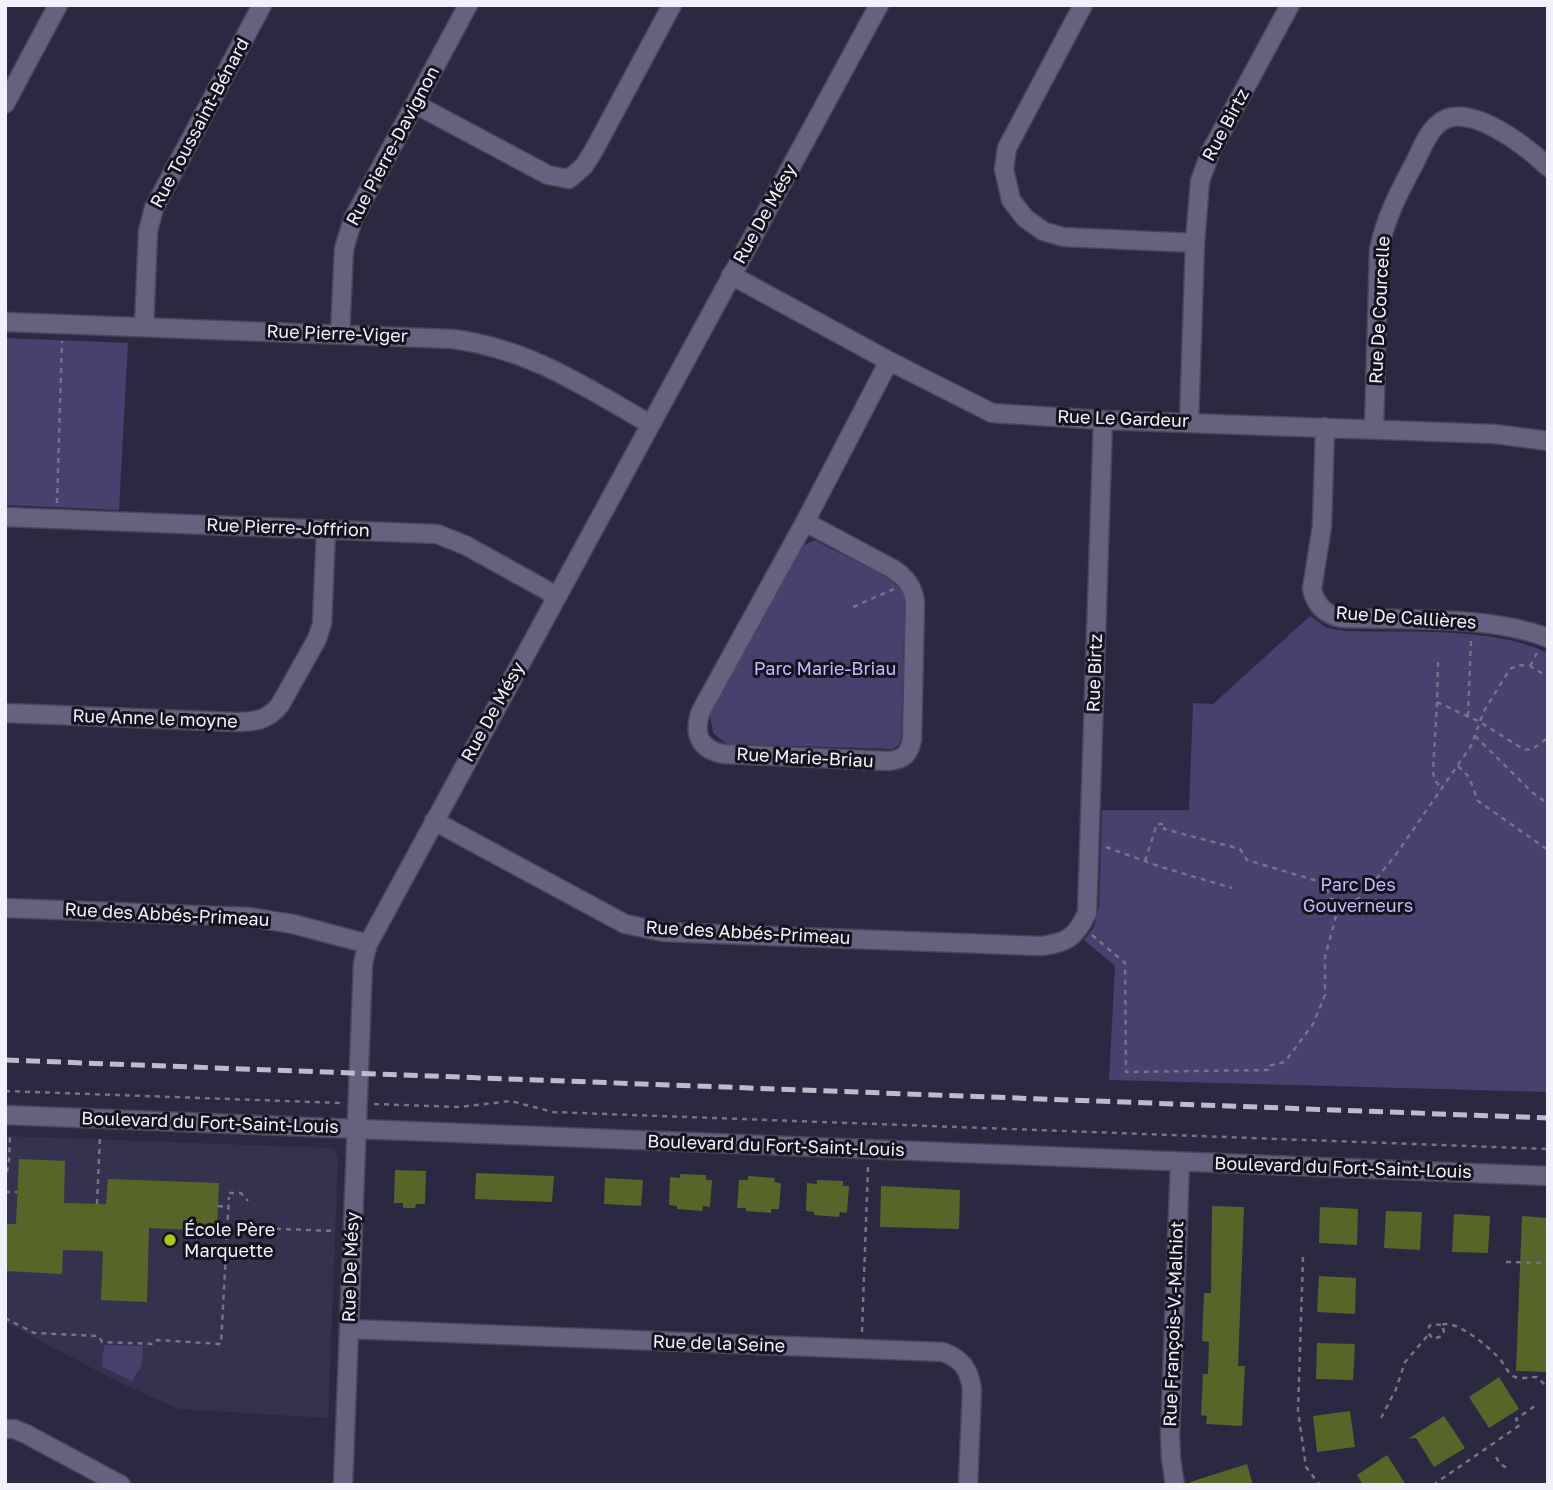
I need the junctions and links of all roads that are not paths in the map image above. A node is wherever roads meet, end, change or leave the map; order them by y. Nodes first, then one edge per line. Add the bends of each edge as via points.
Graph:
1 (58, 5) edge
2 (262, 5) edge
3 (468, 5) edge
4 (672, 5) edge
5 (879, 5) edge
6 (1083, 5) edge
7 (1290, 5) edge
8 (5, 104) edge
9 (415, 104) junction
10 (1548, 167) edge
11 (1195, 243) junction
12 (732, 275) junction
13 (5, 322) edge
14 (144, 327) junction
15 (340, 334) junction
16 (889, 361) junction
17 (1103, 420) junction
18 (1189, 422) junction
19 (650, 424) junction
20 (1325, 427) junction
21 (1374, 428) junction
22 (1548, 441) edge
23 (5, 517) edge
24 (805, 522) junction
25 (326, 530) junction
26 (556, 596) junction
27 (1544, 643) edge
28 (5, 713) edge
29 (434, 821) junction
30 (5, 908) edge
31 (1085, 929) joint
32 (368, 944) junction
33 (5, 1115) edge
34 (356, 1129) junction
35 (1180, 1162) junction
36 (1548, 1176) edge
37 (349, 1329) junction
38 (5, 1429) edge
39 (121, 1485) edge
40 (343, 1485) edge
41 (968, 1485) edge
42 (1175, 1485) edge

1 - 8 street
2 - 14 street, Rue Toussaint-Bénard via 154,208 148,231
3 - 9 street, Rue Pierre-Davignon
4 - 9 street via 594,150 569,179 548,175
5 - 12 street, Rue De Mésy
6 - 11 street via 1007,148 1004,169 1011,200 1033,226 1053,235
7 - 11 street, Rue Birtz via 1204,167
9 - 15 street, Rue Pierre-Davignon via 348,234
10 - 21 street, Rue De Courcelle via 1524,147 1471,117 1452,116 1436,126 1384,223 1379,250
11 - 18 street, Rue Birtz
12 - 16 street, Rue Le Gardeur
12 - 19 street, Rue De Mésy
13 - 14 street, Rue Pierre-Viger
14 - 15 street, Rue Pierre-Viger
15 - 19 street, Rue Pierre-Viger via 453,339 503,349 547,366
16 - 17 street, Rue Le Gardeur via 992,413
16 - 24 street, Rue Marie-Briau
17 - 18 street, Rue Le Gardeur
17 - 31 street, Rue Birtz
18 - 20 street, Rue Le Gardeur
19 - 26 street, Rue De Mésy
20 - 21 street, Rue Le Gardeur
20 - 27 street, Rue De Callières via 1322,526 1312,589 1325,612 1341,618 1489,623 1524,630
21 - 22 street, Rue Le Gardeur via 1495,433
23 - 25 street, Rue Pierre-Joffrion
24 - 24 street, Rue Marie-Briau via 701,711 700,742 723,754 898,760 910,750 912,739 912,588 893,569
25 - 26 street, Rue Pierre-Joffrion via 447,537
25 - 28 street, Rue Anne le moyne via 320,633 273,713 236,722
26 - 29 street, Rue De Mésy
29 - 31 street, Rue des Abbés-Primeau via 642,929 1041,946 1058,944
29 - 32 street, Rue De Mésy
30 - 32 street, Rue des Abbés-Primeau via 249,917
32 - 34 street, Rue De Mésy via 363,963
33 - 34 street, Boulevard du Fort-Saint-Louis
34 - 35 street, Boulevard du Fort-Saint-Louis
34 - 37 street, Rue De Mésy
35 - 36 street, Boulevard du Fort-Saint-Louis
35 - 42 street, Rue François-V.-Malhiot via 1170,1435
37 - 40 street, Rue De Mésy
37 - 41 street, Rue de la Seine via 943,1352 965,1365 970,1377
38 - 39 street via 26,1434

